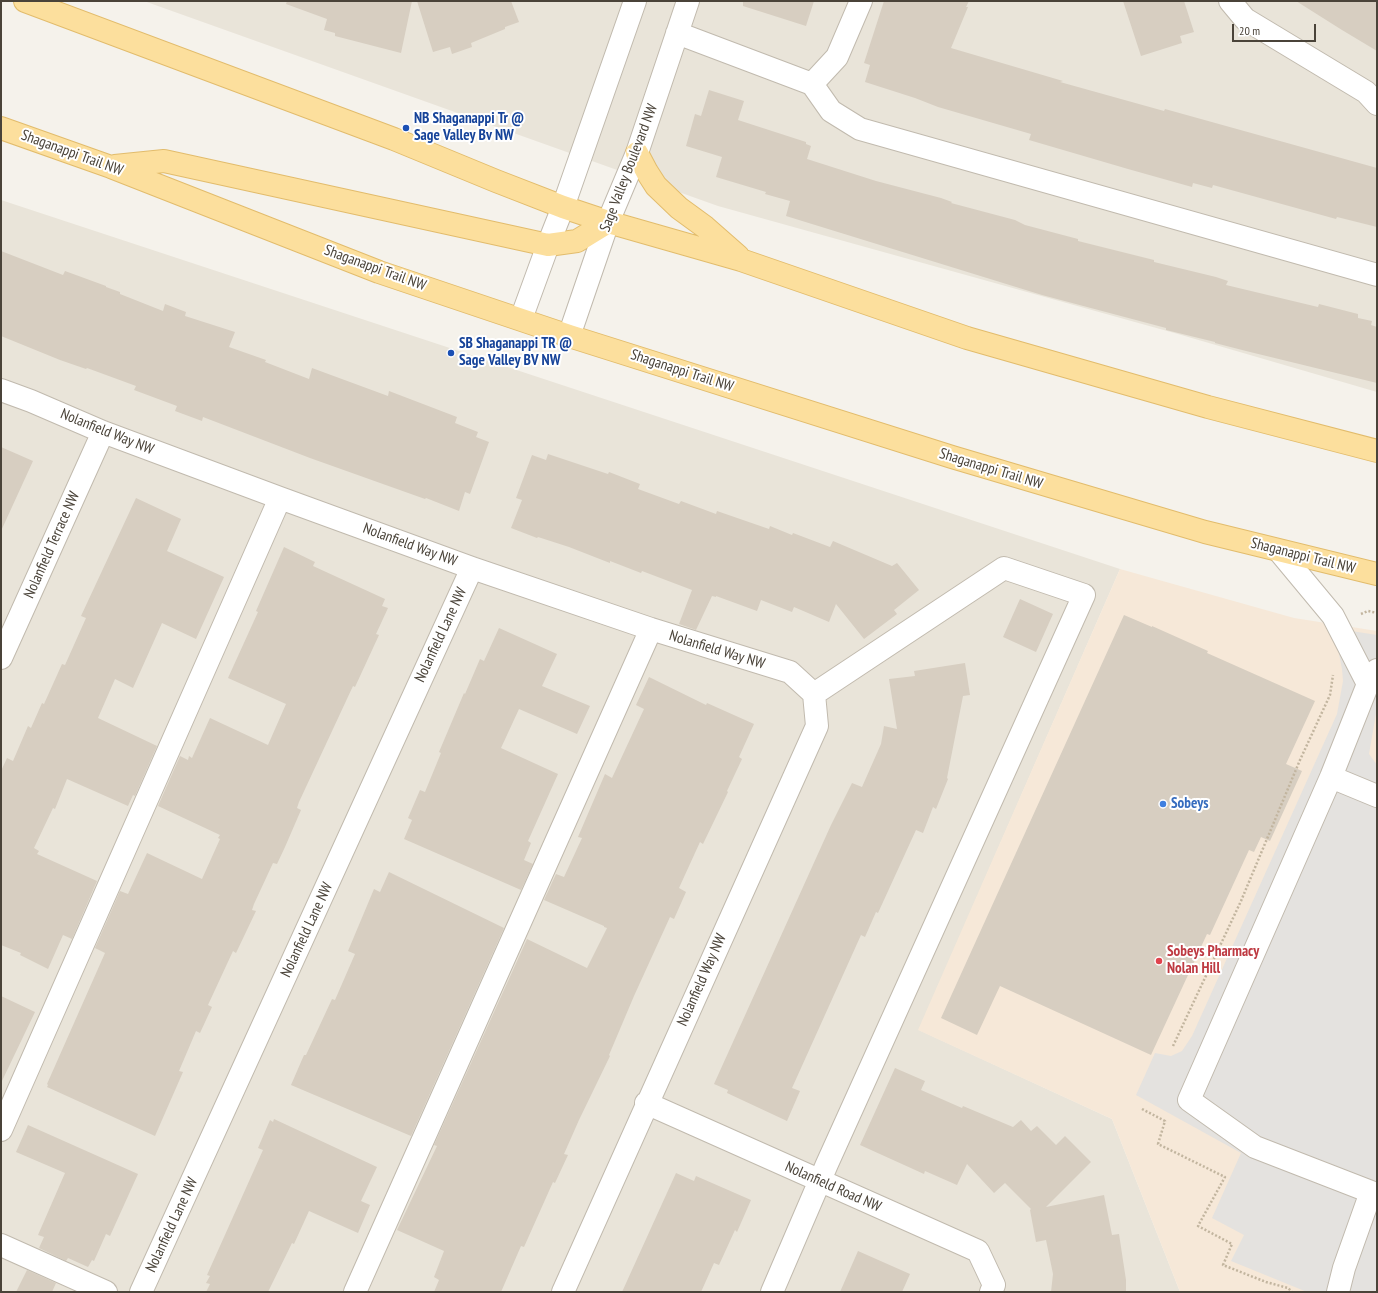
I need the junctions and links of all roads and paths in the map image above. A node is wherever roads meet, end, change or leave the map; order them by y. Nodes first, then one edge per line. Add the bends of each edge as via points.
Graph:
1 (25, 1) edge
2 (635, 1) edge
3 (688, 1) edge
4 (861, 1) edge
5 (1230, 1) edge
6 (677, 33) junction
7 (812, 84) junction
8 (1377, 104) edge
9 (1, 128) edge
10 (637, 153) junction
11 (112, 167) junction
12 (564, 207) junction
13 (608, 222) junction
14 (548, 245) junction
15 (741, 260) junction
16 (1377, 275) edge
17 (521, 318) junction
18 (569, 336) junction
19 (1, 390) edge
20 (103, 432) junction
21 (1377, 451) edge
22 (280, 498) junction
23 (1279, 551) junction
24 (472, 568) junction
25 (1377, 574) edge
26 (1377, 614) edge
27 (1355, 617) dead end
28 (651, 629) junction
29 (1, 658) edge
30 (1333, 672) dead end
31 (1373, 677) edge
32 (814, 694) junction
33 (1331, 777) junction
34 (1377, 796) edge
35 (1173, 1046) dead end
36 (646, 1103) junction
37 (1142, 1109) dead end
38 (1, 1130) edge
39 (820, 1181) junction
40 (1374, 1186) edge
41 (1, 1245) edge
42 (106, 1292) edge
43 (141, 1292) edge
44 (355, 1292) edge
45 (563, 1292) edge
46 (772, 1292) edge
47 (991, 1292) edge
48 (1292, 1292) edge
49 (1338, 1292) edge

1 - 12 main road via 387,136
2 - 12 street
3 - 6 street, Sage Valley Boulevard NW
4 - 7 street via 837,56
5 - 8 street via 1245,19 1366,92
6 - 7 street
6 - 10 street, Sage Valley Boulevard NW
7 - 16 street via 831,111 860,130
9 - 11 main road, Shaganappi Trail NW
10 - 13 street, Sage Valley Boulevard NW
10 - 15 main road via 656,186
11 - 14 main road via 164,161
11 - 17 main road, Shaganappi Trail NW via 379,272
12 - 13 main road
12 - 14 street
13 - 14 main road via 577,241
13 - 15 main road
13 - 18 street, Sage Valley Boulevard NW
14 - 17 street
15 - 21 main road via 967,338 1208,407
17 - 18 main road, Shaganappi Trail NW
18 - 23 main road, Shaganappi Trail NW via 960,459 1205,532
19 - 20 street, Nolanfield Way NW
20 - 22 street, Nolanfield Way NW
20 - 29 street, Nolanfield Terrace NW
22 - 24 street, Nolanfield Way NW
22 - 38 street
23 - 25 main road, Shaganappi Trail NW
23 - 31 street via 1333,616
24 - 28 street, Nolanfield Way NW
24 - 43 street, Nolanfield Lane NW
26 - 27 path via 1368,611
28 - 32 street, Nolanfield Way NW via 790,672
28 - 44 street
30 - 35 path via 1330,695 1241,901
31 - 33 street
32 - 36 street, Nolanfield Way NW via 817,726
32 - 39 street via 1004,568 1084,595
33 - 34 street
33 - 40 street via 1189,1100 1255,1147
36 - 39 street, Nolanfield Road NW
36 - 45 street, Nolanfield Way NW
37 - 48 path via 1165,1121 1158,1144 1225,1177 1198,1226 1232,1244 1223,1265 1288,1288
39 - 46 street
39 - 47 street, Nolanfield Road NW via 978,1251 994,1285
40 - 49 street via 1344,1268
41 - 42 street

